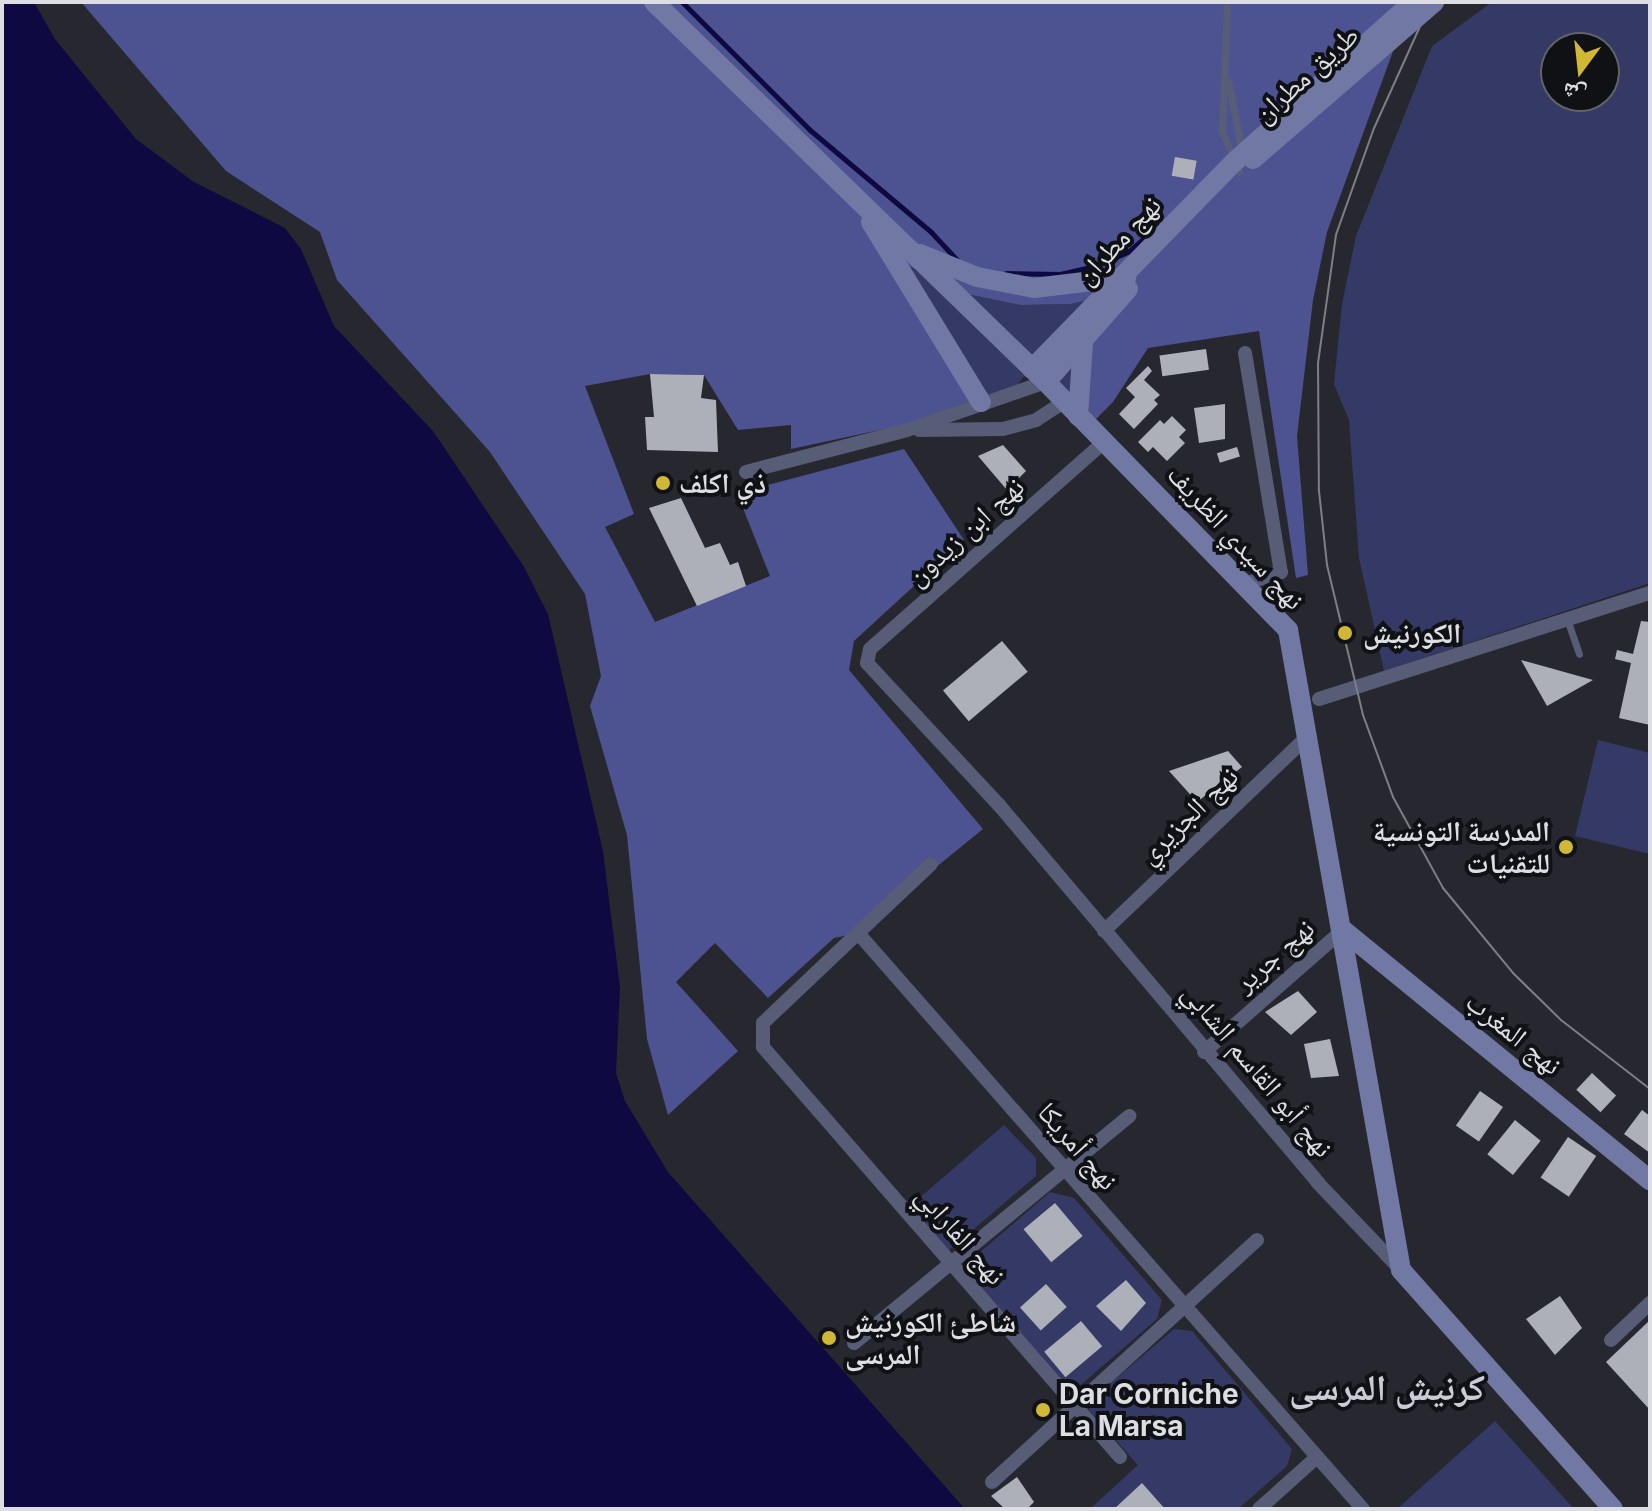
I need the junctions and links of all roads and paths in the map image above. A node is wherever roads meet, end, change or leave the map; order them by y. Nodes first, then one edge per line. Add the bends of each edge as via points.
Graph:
1 (654, 2) edge
2 (1227, 2) edge
3 (1413, 2) edge
4 (1434, 2) edge
5 (1226, 70) junction
6 (1244, 160) junction
7 (863, 208) junction
8 (909, 249) junction
9 (1126, 277) junction
10 (1083, 342) junction
11 (1245, 353) dead end
12 (1039, 376) junction
13 (981, 402) junction
14 (1072, 409) junction
15 (907, 430) junction
16 (1104, 442) junction
17 (746, 472) dead end
18 (1248, 583) junction
19 (1650, 593) edge
20 (1567, 619) junction
21 (1579, 654) dead end
22 (867, 663) joint
23 (1319, 699) dead end
24 (1307, 737) junction
25 (931, 864) dead end
26 (1343, 930) junction
27 (1104, 931) junction
28 (858, 933) junction
29 (1204, 1052) junction
30 (1129, 1116) dead end
31 (1063, 1169) junction
32 (1650, 1180) edge
33 (1257, 1240) dead end
34 (951, 1264) junction
35 (1401, 1270) junction
36 (1650, 1303) edge
37 (1185, 1308) junction
38 (1611, 1340) dead end
39 (854, 1343) dead end
40 (1074, 1407) junction
41 (1120, 1457) dead end
42 (1317, 1457) junction
43 (992, 1482) dead end
44 (1259, 1509) edge
45 (1363, 1509) edge
46 (1613, 1509) edge

1 - 7 street, نهج سيدي الظريف
2 - 5 lane
3 - 6 street
4 - 6 street, طريق مطران, bridge
5 - 6 lane
5 - 6 lane via 1222,131
6 - 9 street, نهج مطران
6 - 10 street, نهج مطران
7 - 8 street, نهج سيدي الظريف
7 - 13 street
8 - 9 street via 1005,284 1034,288
8 - 12 street, نهج سيدي الظريف
9 - 12 street, نهج مطران
10 - 12 street, نهج مطران
10 - 14 street
11 - 18 street via 1281,572
12 - 13 street
12 - 14 street, نهج سيدي الظريف
13 - 15 street
14 - 15 street via 1003,429
14 - 16 street, نهج سيدي الظريف
15 - 17 street
16 - 18 street, نهج سيدي الظريف
16 - 22 street, نهج ابن زيدون via 870,649
18 - 24 street, نهج سيدي الظريف via 1288,630
19 - 20 street
20 - 21 lane
20 - 23 street
22 - 27 street, نهج أبو القاسم الشابي via 999,805
24 - 26 street, نهج سيدي الظريف
24 - 27 street, نهج الجزيري
25 - 28 street
26 - 29 street, نهج جرير
26 - 32 street, نهج المغرب
26 - 35 street, نهج سيدي الظريف
27 - 29 street, نهج أبو القاسم الشابي
28 - 31 street, نهج أمريكا
28 - 34 street, نهج الفارابي via 763,1023 763,1047
29 - 35 street, نهج أبو القاسم الشابي
30 - 31 street
31 - 34 street
31 - 37 street, نهج أمريكا
33 - 37 street
34 - 39 street
34 - 40 street, نهج الفارابي
35 - 46 street, نهج أبو القاسم الشابي
36 - 38 street
37 - 40 street
37 - 42 street, نهج أمريكا
40 - 41 street, نهج الفارابي
40 - 43 street
42 - 44 street
42 - 45 street, نهج أمريكا

